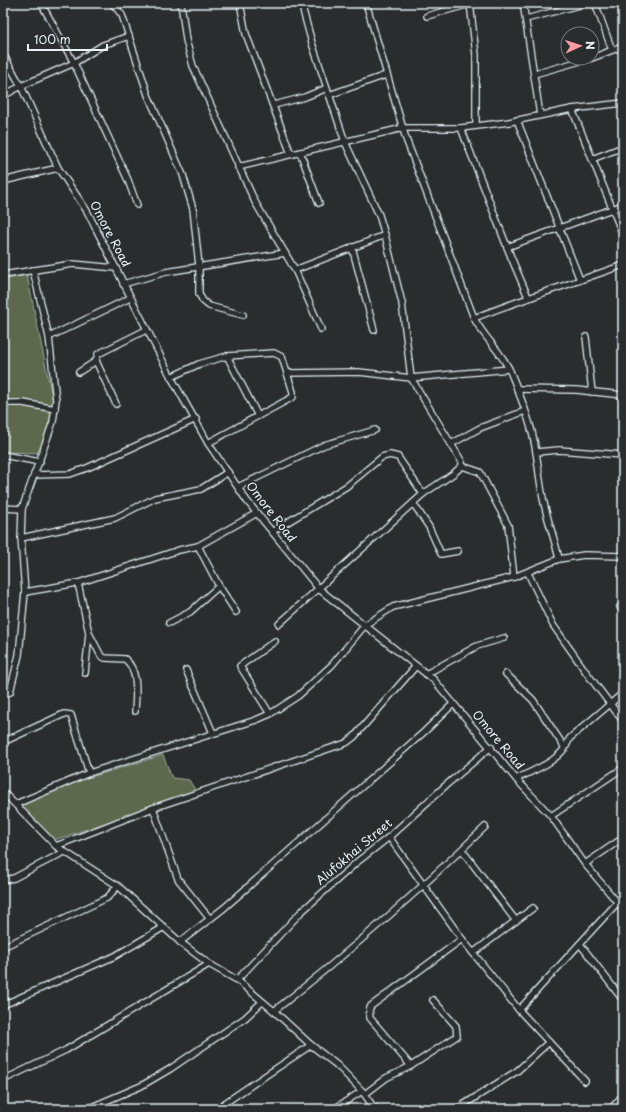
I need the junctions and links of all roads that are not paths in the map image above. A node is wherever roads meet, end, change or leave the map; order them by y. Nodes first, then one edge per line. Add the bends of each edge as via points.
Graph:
1 (40, 3) edge
2 (112, 3) edge
3 (181, 3) edge
4 (240, 3) edge
5 (301, 3) edge
6 (366, 3) edge
7 (470, 3) edge
8 (524, 3) edge
9 (587, 3) edge
10 (595, 3) edge
11 (427, 16) dead end
12 (526, 19) junction
13 (129, 36) junction
14 (623, 46) edge
15 (612, 50) junction
16 (3, 54) edge
17 (600, 55) edge
18 (74, 63) junction
19 (563, 66) edge
20 (534, 74) junction
21 (386, 75) junction
22 (21, 86) junction
23 (327, 88) junction
24 (329, 94) junction
25 (3, 96) edge
26 (623, 103) edge
27 (274, 105) junction
28 (572, 109) junction
29 (540, 115) junction
30 (517, 120) junction
31 (476, 126) junction
32 (403, 128) junction
33 (461, 128) junction
34 (345, 142) junction
35 (623, 147) edge
36 (300, 152) junction
37 (291, 154) junction
38 (592, 159) junction
39 (238, 167) junction
40 (58, 168) junction
41 (3, 181) edge
42 (318, 203) dead end
43 (137, 205) dead end
44 (623, 205) edge
45 (612, 208) junction
46 (559, 228) junction
47 (385, 235) junction
48 (623, 235) edge
49 (352, 247) junction
50 (507, 247) junction
51 (285, 253) junction
52 (623, 265) edge
53 (199, 266) junction
54 (116, 268) junction
55 (33, 270) junction
56 (295, 270) junction
57 (3, 275) edge
58 (580, 280) junction
59 (123, 284) junction
60 (528, 297) junction
61 (130, 298) junction
62 (243, 315) dead end
63 (474, 318) junction
64 (322, 329) dead end
65 (146, 330) junction
66 (374, 330) dead end
67 (48, 337) junction
68 (586, 337) dead end
69 (227, 356) junction
70 (96, 362) junction
71 (509, 369) junction
72 (79, 372) dead end
73 (288, 373) junction
74 (171, 377) junction
75 (411, 378) junction
76 (517, 389) junction
77 (592, 392) junction
78 (623, 395) edge
79 (3, 402) edge
80 (116, 404) dead end
81 (55, 410) junction
82 (524, 411) junction
83 (258, 416) junction
84 (196, 419) junction
85 (375, 430) dead end
86 (208, 443) junction
87 (451, 444) junction
88 (536, 452) junction
89 (3, 455) edge
90 (623, 455) edge
91 (40, 462) junction
92 (462, 466) junction
93 (228, 472) junction
94 (34, 475) junction
95 (238, 487) junction
96 (423, 494) junction
97 (413, 503) junction
98 (3, 508) edge
99 (22, 509) junction
100 (257, 513) junction
101 (273, 531) junction
102 (21, 538) junction
103 (198, 546) junction
104 (458, 551) dead end
105 (623, 556) edge
106 (559, 559) junction
107 (528, 572) junction
108 (514, 577) junction
109 (78, 583) junction
110 (219, 586) junction
111 (319, 589) junction
112 (25, 592) junction
113 (236, 612) dead end
114 (169, 623) dead end
115 (279, 624) dead end
116 (365, 625) junction
117 (89, 633) junction
118 (504, 638) dead end
119 (275, 641) dead end
120 (416, 666) junction
121 (186, 670) dead end
122 (85, 674) dead end
123 (426, 674) junction
124 (506, 674) dead end
125 (623, 693) edge
126 (3, 695) edge
127 (610, 703) junction
128 (453, 704) junction
129 (135, 711) dead end
130 (270, 714) junction
131 (623, 721) edge
132 (213, 733) junction
133 (3, 742) edge
134 (491, 747) junction
135 (565, 748) junction
136 (623, 768) edge
137 (89, 773) junction
138 (516, 779) junction
139 (3, 792) edge
140 (16, 804) junction
141 (153, 808) junction
142 (551, 816) junction
143 (485, 828) dead end
144 (389, 838) junction
145 (623, 838) edge
146 (56, 846) junction
147 (462, 850) junction
148 (64, 852) junction
149 (585, 864) junction
150 (3, 880) edge
151 (118, 886) junction
152 (423, 887) junction
153 (617, 903) junction
154 (533, 908) dead end
155 (623, 909) edge
156 (210, 919) junction
157 (516, 921) junction
158 (164, 927) junction
159 (462, 939) junction
160 (180, 942) junction
161 (580, 944) junction
162 (3, 947) edge
163 (473, 953) junction
164 (209, 964) junction
165 (237, 980) junction
166 (433, 1000) dead end
167 (623, 1000) edge
168 (262, 1002) junction
169 (3, 1005) edge
170 (274, 1010) junction
171 (519, 1010) junction
172 (549, 1042) junction
173 (311, 1045) junction
174 (411, 1066) junction
175 (3, 1080) edge
176 (585, 1081) dead end
177 (363, 1093) junction
178 (623, 1096) edge
179 (87, 1109) edge
180 (216, 1109) edge
181 (334, 1109) edge
182 (375, 1109) edge
183 (457, 1109) edge
184 (611, 1109) edge

1 - 18 street
2 - 13 street via 122,15
3 - 39 street via 186,40 193,66
4 - 27 street via 246,34
5 - 23 street
6 - 21 street
7 - 11 street
7 - 31 street via 476,54
8 - 12 street
9 - 12 street
10 - 15 street
12 - 20 street
13 - 18 street via 103,45
13 - 53 street via 151,101 183,174 193,209
14 - 15 street
15 - 17 street
16 - 22 street, Omore Road
18 - 22 street
18 - 43 street
19 - 20 street
20 - 29 street
21 - 24 street
21 - 32 street
22 - 25 street
22 - 40 street, Omore Road
23 - 24 street
23 - 27 street
24 - 34 street
26 - 28 street
27 - 37 street
28 - 29 street
28 - 38 street
29 - 30 street
30 - 31 street
30 - 46 street
31 - 33 street
32 - 33 street
32 - 34 street
32 - 63 street
33 - 50 street
34 - 36 street
34 - 47 street via 380,215
35 - 38 street
36 - 37 street
36 - 42 street
37 - 39 street
38 - 45 street
39 - 51 street
40 - 41 street
40 - 54 street, Omore Road via 87,211
44 - 45 street
45 - 46 street
45 - 48 street
46 - 50 street
46 - 58 street
47 - 49 street
47 - 75 street via 402,304
49 - 56 street
49 - 66 street
50 - 60 street
51 - 53 street
51 - 56 street
52 - 58 street
53 - 59 street
53 - 62 street via 199,289 203,301 209,306
54 - 55 street via 73,264
54 - 59 street, Omore Road
55 - 57 street
55 - 67 street
56 - 64 street
58 - 60 street
59 - 61 street, Omore Road
60 - 63 street
61 - 65 street, Omore Road
61 - 67 street
63 - 71 street via 490,343 501,353
65 - 70 street via 98,354
65 - 74 street, Omore Road
67 - 81 street via 55,386
68 - 77 street
69 - 73 street via 274,353 282,357
69 - 74 street via 199,364
69 - 83 street
70 - 72 street
70 - 80 street
71 - 75 street
71 - 76 street
73 - 75 street via 359,372
73 - 83 street via 293,397
74 - 84 street, Omore Road
75 - 87 street
76 - 77 street
76 - 82 street
77 - 78 street
79 - 81 street via 23,403
81 - 91 street
82 - 87 street via 480,428
82 - 88 street
83 - 86 street
84 - 86 street, Omore Road
84 - 94 street via 70,474
85 - 95 street via 324,445
86 - 93 street, Omore Road
87 - 92 street
88 - 90 street via 559,450
88 - 106 street via 544,504
89 - 91 street
91 - 94 street
92 - 96 street
92 - 108 street via 480,472 508,526
93 - 95 street, Omore Road
93 - 102 street via 201,489 155,498 115,518
94 - 99 street
95 - 100 street, Omore Road
96 - 97 street
96 - 101 street via 398,457 390,455 382,457 347,486
97 - 104 street via 429,527 441,554
97 - 111 street
98 - 99 street
99 - 102 street
100 - 101 street, Omore Road
100 - 103 street
101 - 111 street, Omore Road
102 - 112 street
103 - 109 street
103 - 110 street
105 - 106 street via 584,555
106 - 107 street
107 - 108 street
107 - 127 street via 553,625
108 - 116 street via 393,607
109 - 112 street
109 - 117 street
110 - 113 street
110 - 114 street via 190,612
111 - 115 street
111 - 116 street, Omore Road
112 - 126 street via 19,655 10,692
116 - 120 street, Omore Road
116 - 130 street via 332,665 298,696
117 - 122 street
117 - 129 street via 105,658 125,659 134,671
118 - 123 street via 477,646
119 - 130 street via 240,666
120 - 123 street, Omore Road
120 - 141 street via 346,743
121 - 132 street
123 - 128 street, Omore Road
124 - 135 street via 533,700
125 - 127 street
127 - 131 street
127 - 135 street via 570,738
128 - 134 street, Omore Road
128 - 156 street via 331,815
130 - 132 street
132 - 137 street
133 - 137 street via 68,713 72,715
134 - 138 street, Omore Road
134 - 144 street, Alufokhai Street
135 - 138 street via 546,763
136 - 142 street
137 - 140 street
138 - 142 street, Omore Road
139 - 140 street
140 - 146 street
141 - 146 street
141 - 156 street via 178,879
142 - 149 street, Omore Road
143 - 147 street
144 - 152 street
144 - 165 street, Alufokhai Street via 357,862 300,913
145 - 149 street
146 - 148 street
147 - 152 street
147 - 157 street
148 - 150 street via 14,878
148 - 151 street
149 - 153 street, Omore Road
151 - 158 street
151 - 162 street via 107,898
152 - 159 street
152 - 170 street
153 - 155 street, Omore Road
153 - 161 street
154 - 157 street
156 - 160 street
157 - 163 street
158 - 160 street
158 - 169 street via 115,956
159 - 163 street
159 - 174 street via 368,1010 370,1018
160 - 164 street
161 - 167 street
161 - 171 street
163 - 171 street
164 - 165 street
164 - 175 street via 66,1050
165 - 168 street
166 - 174 street via 456,1026 457,1036
168 - 170 street
168 - 179 street via 245,1018 170,1069 141,1086
170 - 173 street
171 - 172 street
172 - 176 street
172 - 183 street via 517,1071
173 - 177 street via 338,1066
173 - 180 street
174 - 177 street
177 - 181 street
177 - 182 street
178 - 184 street

